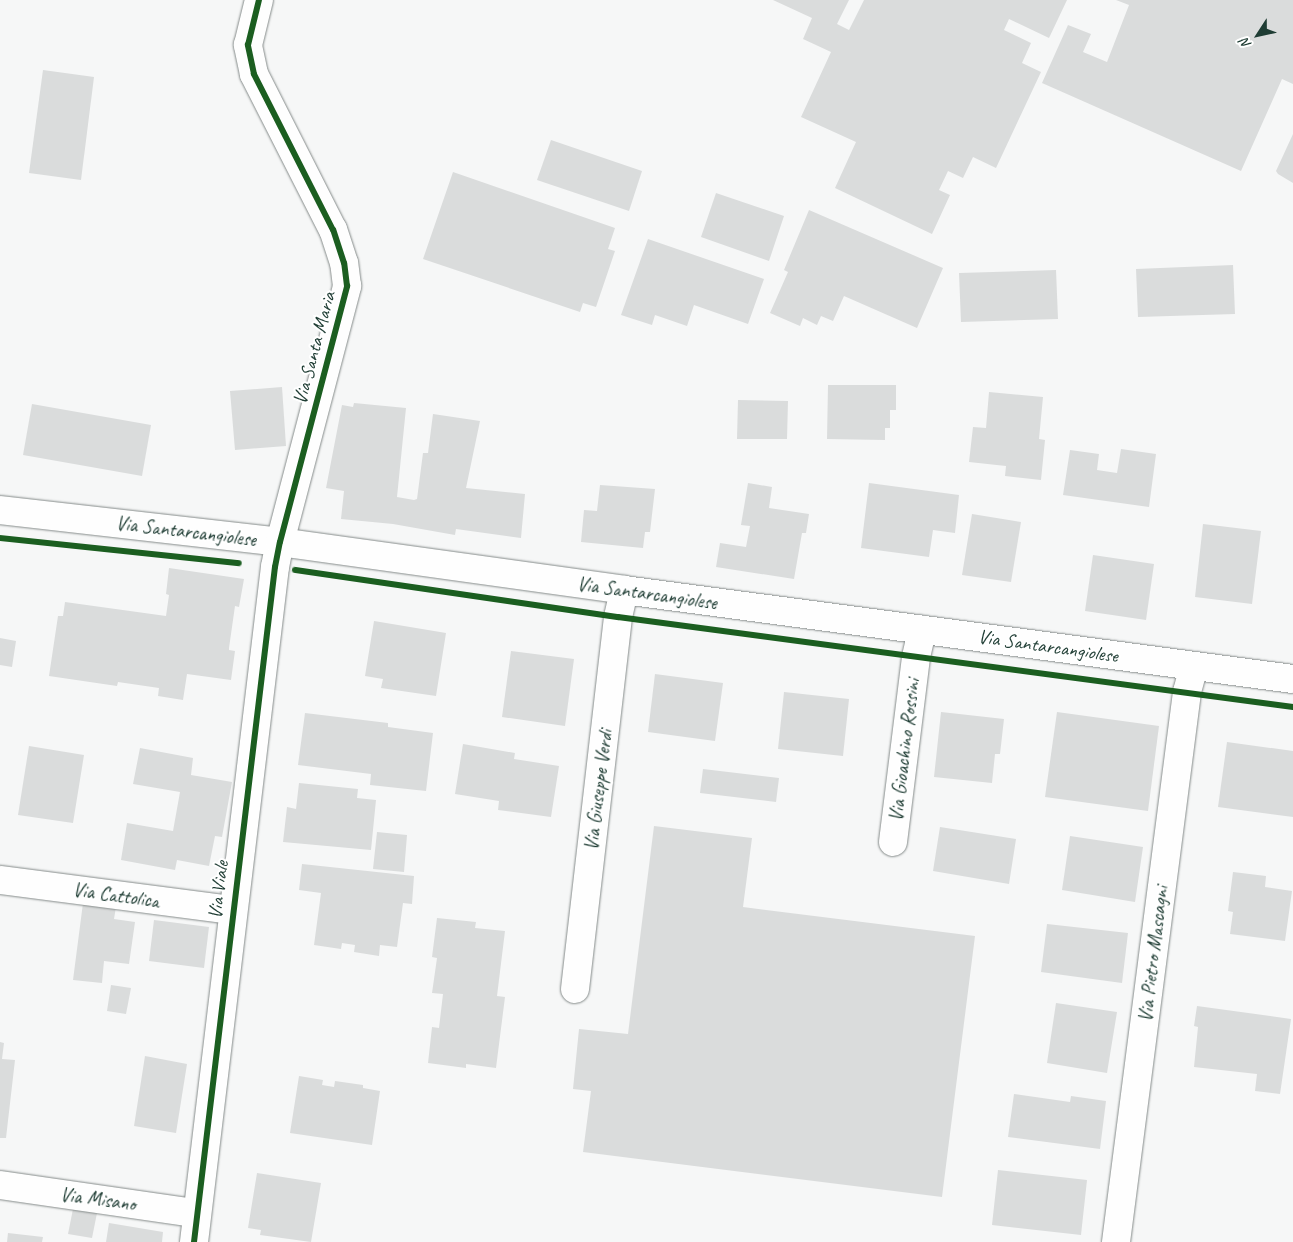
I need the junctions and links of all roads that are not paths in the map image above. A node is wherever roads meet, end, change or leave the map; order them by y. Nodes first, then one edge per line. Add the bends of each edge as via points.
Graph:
1 (258, 0) edge
2 (0, 510) edge
3 (280, 542) junction
4 (624, 590) junction
5 (922, 630) junction
6 (1194, 666) junction
7 (1293, 679) edge
8 (892, 842) dead end
9 (0, 880) edge
10 (232, 910) junction
11 (574, 989) dead end
12 (0, 1185) edge
13 (195, 1213) junction
14 (194, 1242) edge
15 (1116, 1242) edge

1 - 3 street, Via Santa Maria via 248,45 254,74 333,230 344,263 347,286
2 - 3 street, Via Santarcangiolese
3 - 4 street, Via Santarcangiolese
3 - 10 street, Via Viale
4 - 5 street, Via Santarcangiolese
4 - 11 street, Via Giuseppe Verdi via 618,617
5 - 6 street, Via Santarcangiolese
5 - 8 street, Via Gioachino Rossini
6 - 7 street, Via Santarcangiolese
6 - 15 street, Via Pietro Mascagni via 1186,702
9 - 10 street, Via Cattolica
10 - 13 street, Via Viale
12 - 13 street, Via Misano
13 - 14 street, Via Viale

